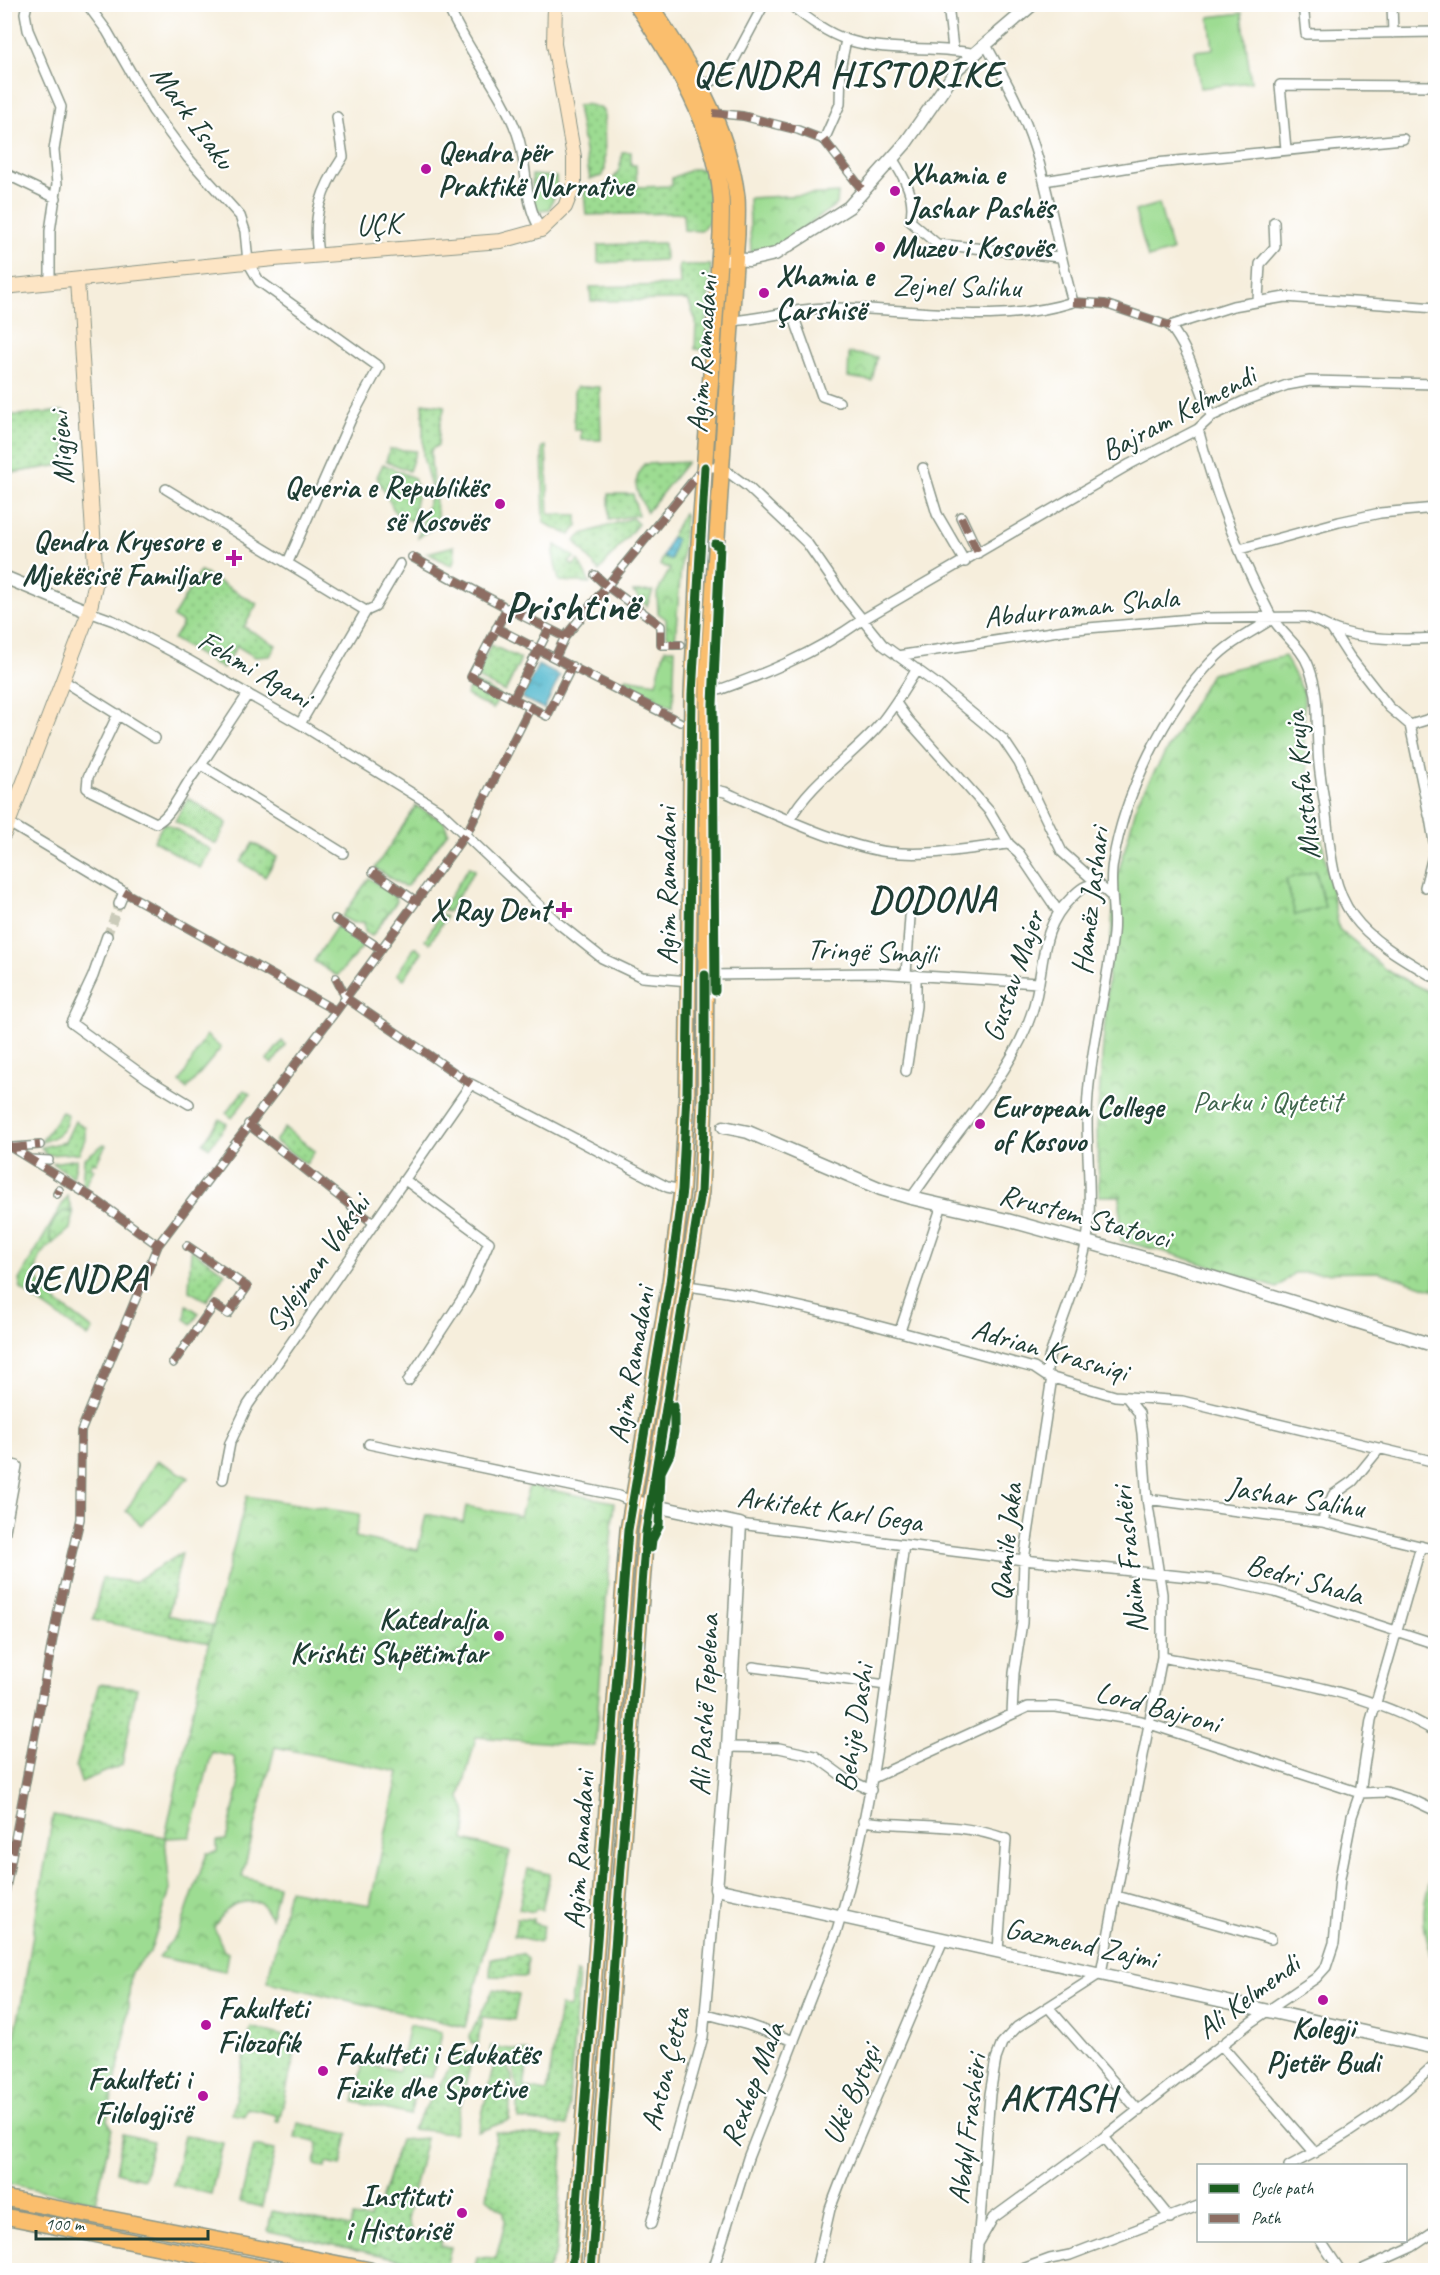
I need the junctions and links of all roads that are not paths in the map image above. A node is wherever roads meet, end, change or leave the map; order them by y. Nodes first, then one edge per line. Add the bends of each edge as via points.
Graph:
1 (27, 4) edge
2 (87, 4) edge
3 (447, 4) edge
4 (555, 4) edge
5 (562, 4) edge
6 (636, 4) edge
7 (649, 4) edge
8 (764, 4) edge
9 (789, 4) edge
10 (948, 4) edge
11 (1033, 4) edge
12 (1303, 4) edge
13 (1392, 4) edge
14 (554, 30) junction
15 (1436, 32) edge
16 (1393, 33) junction
17 (846, 40) junction
18 (953, 49) junction
19 (981, 50) junction
20 (1436, 86) edge
21 (696, 92) junction
22 (713, 113) junction
23 (337, 117) dead end
24 (1403, 139) dead end
25 (824, 140) junction
26 (1286, 149) junction
27 (892, 158) junction
28 (4, 172) edge
29 (1044, 181) junction
30 (864, 192) junction
31 (56, 198) junction
32 (1274, 222) dead end
33 (541, 230) junction
34 (318, 255) junction
35 (1059, 257) junction
36 (720, 259) junction
37 (736, 260) junction
38 (248, 262) junction
39 (77, 280) junction
40 (50, 283) junction
41 (4, 287) edge
42 (1258, 300) junction
43 (1073, 302) junction
44 (1436, 308) edge
45 (792, 312) junction
46 (732, 321) junction
47 (1170, 326) junction
48 (1436, 384) edge
49 (839, 402) dead end
50 (1212, 416) junction
51 (1198, 429) junction
52 (705, 467) junction
53 (721, 467) junction
54 (923, 468) dead end
55 (166, 489) dead end
56 (1436, 507) edge
57 (961, 517) dead end
58 (700, 519) junction
59 (717, 520) junction
60 (1240, 549) junction
61 (978, 554) junction
62 (412, 556) dead end
63 (288, 562) junction
64 (965, 562) junction
65 (400, 564) dead end
66 (596, 575) dead end
67 (4, 577) edge
68 (607, 586) junction
69 (502, 605) dead end
70 (366, 611) junction
71 (89, 612) junction
72 (1272, 619) junction
73 (862, 620) junction
74 (496, 628) junction
75 (1331, 628) junction
76 (549, 629) junction
77 (565, 637) junction
78 (1436, 638) edge
79 (681, 645) dead end
80 (538, 649) junction
81 (897, 656) junction
82 (555, 658) junction
83 (572, 666) junction
84 (916, 669) junction
85 (64, 681) junction
86 (248, 694) junction
87 (707, 694) junction
88 (513, 699) junction
89 (896, 702) junction
90 (530, 708) junction
91 (118, 714) junction
92 (1436, 717) edge
93 (680, 722) dead end
94 (300, 724) junction
95 (1410, 725) junction
96 (155, 738) dead end
97 (201, 765) junction
98 (706, 788) junction
99 (1430, 815) junction
100 (790, 819) junction
101 (1436, 824) edge
102 (7, 829) edge
103 (464, 834) junction
104 (1009, 844) junction
105 (343, 853) dead end
106 (373, 872) dead end
107 (1098, 884) junction
108 (1436, 884) edge
109 (124, 892) junction
110 (1110, 895) junction
111 (416, 901) junction
112 (119, 904) tunnel mouth
113 (913, 907) dead end
114 (1058, 911) junction
115 (334, 919) dead end
116 (107, 936) tunnel mouth
117 (381, 949) junction
118 (911, 974) junction
119 (705, 975) junction
120 (1436, 975) edge
121 (336, 978) dead end
122 (689, 981) junction
123 (1038, 983) junction
124 (346, 998) junction
125 (336, 1011) junction
126 (906, 1071) dead end
127 (471, 1084) junction
128 (189, 1104) dead end
129 (248, 1124) junction
130 (724, 1127) dead end
131 (4, 1143) edge
132 (40, 1145) dead end
133 (12, 1148) junction
134 (30, 1159) junction
135 (49, 1160) dead end
136 (405, 1180) junction
137 (682, 1190) junction
138 (911, 1198) junction
139 (942, 1205) junction
140 (374, 1224) junction
141 (1086, 1243) junction
142 (158, 1245) junction
143 (187, 1246) dead end
144 (688, 1286) junction
145 (900, 1331) junction
146 (1436, 1346) edge
147 (173, 1363) dead end
148 (1049, 1376) junction
149 (408, 1381) dead end
150 (1128, 1400) junction
151 (369, 1444) dead end
152 (1380, 1448) junction
153 (1436, 1462) edge
154 (4, 1463) edge
155 (10, 1479) edge
156 (223, 1479) dead end
157 (1147, 1499) junction
158 (631, 1501) junction
159 (649, 1506) junction
160 (1322, 1522) junction
161 (740, 1524) junction
162 (4, 1536) edge
163 (904, 1545) junction
164 (1421, 1546) junction
165 (1436, 1550) edge
166 (1024, 1560) junction
167 (1158, 1572) junction
168 (1398, 1631) junction
169 (1436, 1644) edge
170 (1162, 1657) junction
171 (753, 1667) dead end
172 (886, 1685) junction
173 (1377, 1704) junction
174 (1012, 1714) junction
175 (1147, 1725) junction
176 (1436, 1732) edge
177 (728, 1747) junction
178 (873, 1778) junction
179 (871, 1790) junction
180 (1360, 1793) junction
181 (1436, 1811) edge
182 (863, 1821) junction
183 (716, 1889) junction
184 (1117, 1896) junction
185 (4, 1898) edge
186 (841, 1917) junction
187 (1271, 1939) dead end
188 (943, 1940) junction
189 (998, 1951) junction
190 (1101, 1973) junction
191 (1048, 2007) junction
192 (1269, 2012) junction
193 (707, 2014) junction
194 (794, 2041) junction
195 (1221, 2045) junction
196 (1436, 2048) edge
197 (1436, 2062) edge
198 (1138, 2111) junction
199 (1104, 2137) junction
200 (1315, 2152) junction
201 (1293, 2164) edge
202 (4, 2198) edge
203 (1197, 2206) edge
204 (4, 2216) edge
205 (1170, 2218) junction
206 (651, 2223) dead end
207 (1436, 2231) edge
208 (1321, 2242) edge
209 (977, 2246) junction
210 (574, 2247) junction
211 (592, 2268) edge
212 (273, 2271) edge
213 (370, 2271) edge
214 (566, 2271) edge
215 (572, 2271) edge
216 (713, 2271) edge
217 (816, 2271) edge
218 (976, 2271) edge
219 (1020, 2271) edge
220 (1340, 2271) edge
221 (1361, 2271) edge

1 - 31 street via 28,30 61,107 54,150
2 - 38 street, Mark Isaku via 153,111 188,158 240,216
3 - 33 street via 516,132 525,164 528,203
4 - 14 main road, UÇK
5 - 14 main road, UÇK
6 - 21 main road, Agim Ramadani
7 - 21 main road, Agim Ramadani
8 - 21 street via 732,64
9 - 17 street
10 - 18 street
11 - 19 street
12 - 16 street via 1306,34
13 - 16 street
14 - 33 main road, UÇK via 574,158 574,184 565,207
15 - 16 street
17 - 18 street
17 - 25 street via 840,104
18 - 19 street
19 - 27 street via 958,68
19 - 29 street via 1023,117
20 - 26 street via 1280,86
21 - 22 main road, Agim Ramadani
21 - 36 main road, Agim Ramadani via 721,196
22 - 25 street via 776,124
22 - 37 main road, Agim Ramadani via 737,197
23 - 34 street via 343,157 315,218
24 - 26 street
25 - 30 street
26 - 29 street via 1156,163
27 - 30 street
27 - 35 street via 911,195 910,221 937,244
28 - 31 street
29 - 35 street
30 - 37 street via 849,207 792,245 759,259
31 - 40 street via 50,231
32 - 42 street via 1275,247 1260,264
33 - 34 main road, UÇK via 501,241
34 - 38 main road, UÇK
35 - 43 street
36 - 37 street
36 - 52 main road, Agim Ramadani
37 - 46 main road, Agim Ramadani
38 - 39 main road, UÇK
38 - 63 street via 259,281 379,367 351,419
39 - 40 main road, UÇK
39 - 71 main road, Migjeni via 96,581
40 - 41 main road, UÇK
42 - 44 street via 1314,297
42 - 47 street
43 - 45 street, Zejnel Salihu via 1006,314 829,308
43 - 47 street, Zejnel Salihu via 1105,304
45 - 46 street, Zejnel Salihu
45 - 49 street via 822,396
46 - 53 main road, Agim Ramadani
47 - 50 street via 1178,336
48 - 50 street, Bajram Kelmendi via 1310,381 1268,391
50 - 51 street, Bajram Kelmendi
51 - 60 street, Mustafa Kruja via 1213,485
51 - 61 street, Bajram Kelmendi via 1130,464
52 - 53 street
52 - 58 main road, Agim Ramadani
52 - 68 street
53 - 59 main road, Agim Ramadani
53 - 73 street via 807,543
54 - 64 street via 938,514
55 - 63 street
56 - 60 street via 1349,519
57 - 61 street
58 - 59 main road
58 - 122 main road, Agim Ramadani via 691,722
59 - 87 main road, Agim Ramadani
60 - 72 street, Mustafa Kruja
61 - 64 street, Bajram Kelmendi
62 - 69 street
63 - 70 street
64 - 73 street, Bajram Kelmendi
65 - 70 street via 375,607
66 - 68 street
67 - 71 street, Fehmi Agani
68 - 77 street
68 - 79 street via 661,626 661,645
70 - 94 street
71 - 85 main road, Migjeni
71 - 86 street, Fehmi Agani
72 - 75 street via 1304,617
72 - 81 street, Abdurraman Shala via 1203,618 1065,630
72 - 110 street, Hamëz Jashari via 1232,642 1212,660 1161,733 1121,827
72 - 120 street, Mustafa Kruja via 1308,663 1319,702 1319,765 1333,866 1342,894 1352,915 1368,932 1412,964
73 - 81 street
73 - 87 street, Bajram Kelmendi via 797,660
74 - 76 street via 507,608
74 - 80 street
74 - 88 street via 471,677
75 - 78 street via 1391,638
75 - 95 street via 1348,656
76 - 77 street
76 - 80 street
77 - 82 street
80 - 82 street
80 - 88 street
81 - 84 street
82 - 83 street
83 - 90 street via 547,716
83 - 93 street
84 - 89 street
84 - 107 street via 1003,740 1019,763 1062,852
85 - 91 street
85 - 102 main road, Migjeni
86 - 94 street, Fehmi Agani
86 - 97 street
87 - 98 main road, Agim Ramadani
88 - 90 street
89 - 100 street via 880,725 796,807
89 - 104 street via 990,812
90 - 103 street
91 - 96 street
91 - 97 street via 88,777 90,791 156,823 166,818
92 - 95 street
94 - 103 street, Fehmi Agani via 439,810
95 - 99 street
97 - 105 street
98 - 100 street
98 - 119 main road, Agim Ramadani
99 - 101 street
99 - 108 street via 1436,848 1425,887
100 - 104 street via 845,841 888,852
102 - 109 street
103 - 111 street
103 - 122 street via 558,923 602,958 642,977
104 - 114 street
106 - 111 street
107 - 110 street
107 - 114 street, Gustav Majer via 1080,889
109 - 112 street
109 - 125 street
110 - 141 street, Hamëz Jashari via 1114,932 1092,1049 1088,1098
111 - 117 street
113 - 118 street
114 - 123 street, Gustav Majer via 1051,924
115 - 117 street
116 - 128 street via 71,1020 73,1026
117 - 124 street
118 - 119 street, Tringë Smajli
118 - 123 street, Tringë Smajli
118 - 126 street via 916,1006
119 - 144 main road, Agim Ramadani via 704,1126
121 - 124 street
122 - 137 main road, Agim Ramadani
123 - 138 street, Gustav Majer via 1032,1011 1010,1059
124 - 125 street
124 - 127 street
125 - 129 street
127 - 136 street, Sylejman Vokshi
127 - 137 street via 667,1187
129 - 140 street
129 - 142 street
130 - 138 street, Rrustem Statovci via 748,1132
131 - 133 street
132 - 133 street
133 - 134 street
134 - 135 street
134 - 142 street via 78,1185
136 - 140 street, Sylejman Vokshi
136 - 149 street via 489,1242 468,1290
137 - 158 main road, Agim Ramadani via 670,1282
138 - 139 street, Rrustem Statovci
139 - 141 street, Rrustem Statovci
139 - 145 street
140 - 156 street, Sylejman Vokshi via 237,1423
141 - 146 street, Rrustem Statovci
141 - 148 street, Hamëz Jashari via 1049,1358
142 - 185 street via 81,1431 80,1519 58,1611
143 - 147 street via 247,1287 228,1314 214,1305
144 - 145 street, Adrian Krasniqi via 831,1313
144 - 159 main road, Agim Ramadani
145 - 148 street, Adrian Krasniqi via 1034,1368
148 - 150 street, Adrian Krasniqi
148 - 166 street, Qamile Jaka
150 - 152 street, Adrian Krasniqi via 1182,1401
150 - 157 street, Naim Frashëri via 1138,1413
151 - 158 street
152 - 153 street, Adrian Krasniqi
152 - 160 street via 1353,1481 1333,1495
154 - 155 street via 17,1466
155 - 162 street
157 - 160 street, Jashar Salihu
157 - 167 street, Naim Frashëri
158 - 159 street, Arkitekt Karl Gega
158 - 210 main road, Agim Ramadani
159 - 161 street, Arkitekt Karl Gega
159 - 211 main road, Agim Ramadani
160 - 164 street, Jashar Salihu
161 - 163 street, Arkitekt Karl Gega
161 - 177 street, Ali Pashë Tepelena
163 - 166 street, Arkitekt Karl Gega
163 - 172 street, Behije Dashi
164 - 165 street, Jashar Salihu
164 - 168 street, Ali Kelmendi
166 - 167 street, Arkitekt Karl Gega
166 - 174 street, Qamile Jaka
167 - 168 street, Bedri Shala via 1275,1592
167 - 170 street, Naim Frashëri
168 - 169 street, Bedri Shala
168 - 173 street, Ali Kelmendi
170 - 173 street
170 - 175 street, Naim Frashëri
171 - 172 street
172 - 178 street, Behije Dashi
173 - 176 street
173 - 180 street, Ali Kelmendi
174 - 175 street, Lord Bajroni via 1028,1707 1056,1707
174 - 178 street, Lord Bajroni
175 - 180 street, Lord Bajroni
175 - 184 street, Naim Frashëri
177 - 179 street via 779,1748 815,1756 845,1779
177 - 183 street, Ali Pashë Tepelena
178 - 179 street, Behije Dashi
179 - 182 street, Behije Dashi
180 - 181 street, Lord Bajroni via 1386,1792
180 - 192 street, Ali Kelmendi via 1342,1864 1331,1956 1316,1978
182 - 186 street, Behije Dashi
182 - 189 street via 942,1824 1006,1839
183 - 186 street, Gazmend Zajmi
183 - 193 street, Anton Çetta
184 - 187 street
184 - 190 street, Naim Frashëri
186 - 188 street, Gazmend Zajmi
186 - 194 street, Rexhep Mala
188 - 189 street, Gazmend Zajmi
188 - 217 street, Ukë Bytyçi via 830,2209
189 - 190 street, Gazmend Zajmi
190 - 191 street, Abdyl Frashëri
190 - 192 street, Gazmend Zajmi
191 - 198 street
191 - 209 street, Abdyl Frashëri via 1017,2027 1002,2043 996,2059
192 - 195 street, Ali Kelmendi
192 - 196 street, Gazmend Zajmi
193 - 194 street
193 - 206 street, Anton Çetta
194 - 216 street, Rexhep Mala via 748,2158
195 - 198 street, Ali Kelmendi
195 - 200 street
197 - 200 street via 1369,2118
198 - 199 street, Ali Kelmendi
199 - 205 street
199 - 209 street, Ali Kelmendi via 993,2218
200 - 201 street
202 - 213 main road
203 - 205 street
204 - 212 main road
205 - 219 street
207 - 221 street
208 - 220 street
209 - 218 street, Abdyl Frashëri
210 - 214 main road
210 - 215 main road, Agim Ramadani

